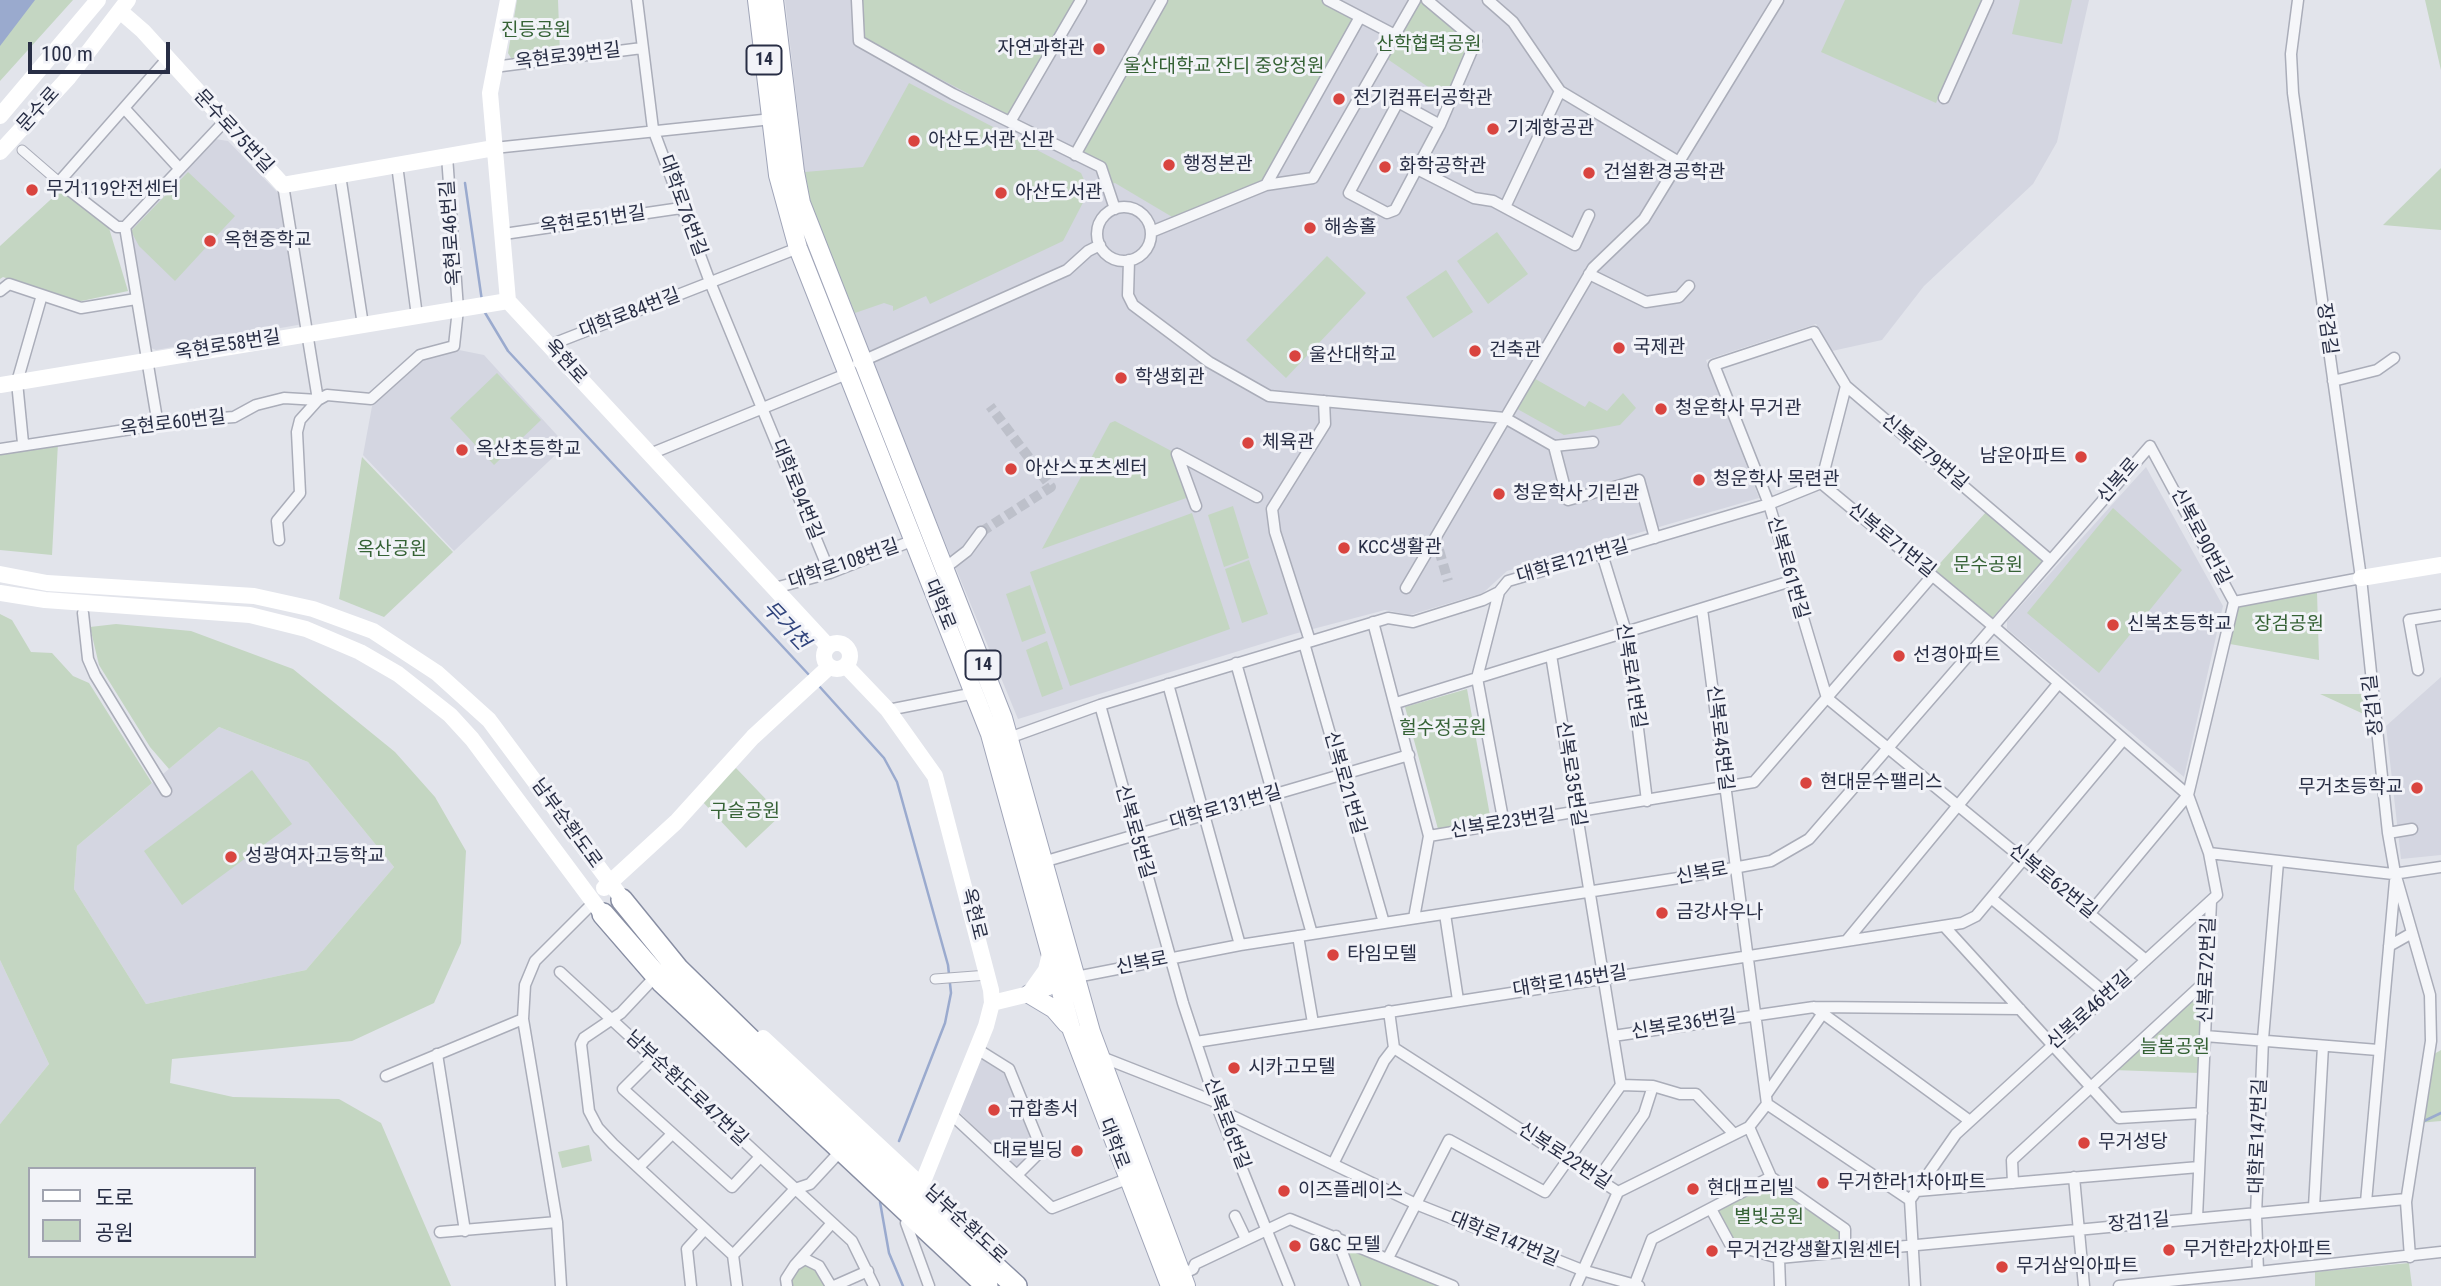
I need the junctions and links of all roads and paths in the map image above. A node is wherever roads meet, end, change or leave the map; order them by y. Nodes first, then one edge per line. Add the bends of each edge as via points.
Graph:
1 (98, 0) edge
2 (508, 0) edge
3 (637, 0) edge
4 (757, 0) edge
5 (774, 0) edge
6 (857, 0) edge
7 (1081, 0) edge
8 (1162, 0) edge
9 (1328, 0) edge
10 (1415, 0) edge
11 (1427, 0) edge
12 (1488, 0) edge
13 (1778, 0) edge
14 (1988, 0) edge
15 (2298, 0) edge
16 (1346, 4) edge
17 (124, 6) edge
18 (1360, 17) junction
19 (1395, 35) junction
20 (642, 48) junction
21 (167, 59) junction
22 (494, 66) junction
23 (1560, 91) junction
24 (1944, 98) dead end
25 (124, 108) junction
26 (0, 116) edge
27 (772, 119) junction
28 (1010, 122) junction
29 (223, 123) junction
30 (1440, 125) junction
31 (653, 130) junction
32 (494, 148) junction
33 (22, 150) dead end
34 (0, 152) edge
35 (1075, 155) junction
36 (447, 156) junction
37 (1679, 162) junction
38 (397, 165) junction
39 (180, 168) junction
40 (1417, 169) junction
41 (340, 175) junction
42 (59, 182) junction
43 (283, 185) junction
44 (1266, 185) junction
45 (1504, 207) junction
46 (681, 208) junction
47 (1115, 209) junction
48 (1589, 215) dead end
49 (124, 227) junction
50 (1151, 232) junction
51 (504, 234) junction
52 (1100, 245) junction
53 (797, 248) junction
54 (1129, 260) junction
55 (1589, 274) junction
56 (710, 282) junction
57 (1689, 286) dead end
58 (0, 291) edge
59 (837, 294) junction
60 (42, 295) junction
61 (136, 299) junction
62 (501, 302) junction
63 (820, 302) junction
64 (458, 309) junction
65 (417, 316) junction
66 (363, 325) junction
67 (308, 334) junction
68 (550, 345) junction
69 (149, 358) junction
70 (2394, 358) dead end
71 (1714, 365) joint
72 (853, 367) junction
73 (2333, 381) junction
74 (17, 382) junction
75 (0, 385) edge
76 (1846, 386) junction
77 (318, 400) junction
78 (1324, 401) junction
79 (762, 408) junction
80 (1506, 418) junction
81 (158, 425) junction
82 (884, 438) junction
83 (1592, 442) dead end
84 (23, 443) junction
85 (1554, 446) junction
86 (2150, 446) joint
87 (0, 449) edge
88 (650, 454) junction
89 (1821, 483) junction
90 (1257, 497) dead end
91 (1769, 504) junction
92 (1196, 506) dead end
93 (981, 532) tunnel mouth
94 (1436, 537) junction
95 (1655, 538) junction
96 (279, 540) dead end
97 (914, 540) junction
98 (1439, 550) tunnel mouth
99 (1602, 554) junction
100 (2050, 561) junction
101 (0, 564) edge
102 (2441, 565) edge
103 (945, 568) junction
104 (830, 573) junction
105 (0, 574) edge
106 (1932, 576) junction
107 (2361, 578) junction
108 (1791, 581) junction
109 (775, 588) junction
110 (1406, 588) dead end
111 (1499, 592) junction
112 (0, 593) edge
113 (285, 601) junction
114 (2234, 601) junction
115 (0, 604) edge
116 (1702, 609) junction
117 (83, 613) junction
118 (2441, 615) edge
119 (278, 620) junction
120 (1373, 622) junction
121 (1993, 626) junction
122 (1626, 632) junction
123 (1307, 642) junction
124 (828, 646) junction
125 (1551, 655) junction
126 (1236, 663) junction
127 (846, 666) junction
128 (826, 670) junction
129 (2418, 670) dead end
130 (1477, 678) junction
131 (1168, 684) junction
132 (2058, 684) junction
133 (975, 694) junction
134 (1827, 698) junction
135 (1395, 703) junction
136 (1100, 705) junction
137 (888, 710) junction
138 (1001, 740) junction
139 (2123, 740) junction
140 (1888, 748) junction
141 (1409, 755) junction
142 (1341, 775) junction
143 (1725, 787) junction
144 (166, 791) dead end
145 (1273, 794) junction
146 (2188, 795) junction
147 (1647, 801) junction
148 (1958, 805) junction
149 (1576, 812) junction
150 (1204, 814) junction
151 (1504, 824) junction
152 (2412, 829) dead end
153 (2388, 833) junction
154 (1135, 835) junction
155 (1429, 836) junction
156 (2208, 853) junction
157 (2024, 859) junction
158 (1043, 862) junction
159 (2278, 862) junction
160 (1736, 867) junction
161 (2441, 867) edge
162 (2395, 873) junction
163 (580, 883) junction
164 (617, 892) junction
165 (1589, 892) junction
166 (1991, 898) junction
167 (2211, 901) junction
168 (599, 908) junction
169 (2090, 913) junction
170 (1445, 914) junction
171 (1414, 918) junction
172 (1384, 923) junction
173 (1944, 926) junction
174 (2412, 933) junction
175 (1312, 934) junction
176 (1298, 936) junction
177 (1848, 939) junction
178 (1240, 945) junction
179 (2389, 946) junction
180 (1050, 954) junction
181 (1747, 954) junction
182 (1170, 958) junction
183 (2146, 960) junction
184 (560, 972) dead end
185 (988, 975) junction
186 (1603, 976) junction
187 (935, 979) dead end
188 (2207, 979) junction
189 (652, 980) junction
190 (1067, 980) junction
191 (1029, 994) junction
192 (2108, 995) junction
193 (1458, 1000) junction
194 (992, 1003) junction
195 (2020, 1009) junction
196 (1819, 1010) junction
197 (1390, 1011) junction
198 (1755, 1014) junction
199 (523, 1019) junction
200 (612, 1020) junction
201 (1313, 1023) junction
202 (1071, 1028) junction
203 (1613, 1036) junction
204 (2205, 1036) junction
205 (2263, 1039) junction
206 (1196, 1042) junction
207 (2053, 1045) junction
208 (2323, 1046) junction
209 (1395, 1048) junction
210 (977, 1049) junction
211 (2378, 1050) junction
212 (438, 1054) junction
213 (1099, 1056) junction
214 (653, 1059) junction
215 (386, 1076) dead end
216 (1621, 1085) junction
217 (1653, 1086) junction
218 (2091, 1087) junction
219 (1766, 1100) junction
220 (1217, 1105) junction
221 (2202, 1113) junction
222 (952, 1115) junction
223 (1970, 1121) junction
224 (1749, 1127) junction
225 (672, 1134) junction
226 (1734, 1134) junction
227 (760, 1157) junction
228 (835, 1157) junction
229 (1568, 1160) junction
230 (1333, 1164) junction
231 (639, 1167) junction
232 (2200, 1167) junction
233 (1017, 1175) junction
234 (1771, 1177) junction
235 (2074, 1177) junction
236 (1126, 1179) junction
237 (1598, 1179) junction
238 (2012, 1182) junction
239 (922, 1184) junction
240 (795, 1189) junction
241 (1618, 1192) junction
242 (1913, 1195) junction
243 (2406, 1199) junction
244 (2366, 1202) junction
245 (1416, 1204) junction
246 (2314, 1207) junction
247 (1711, 1209) junction
248 (2256, 1215) junction
249 (1236, 1216) dead end
250 (2197, 1218) junction
251 (557, 1222) junction
252 (832, 1223) junction
253 (906, 1223) junction
254 (2078, 1228) junction
255 (705, 1230) junction
256 (1267, 1230) junction
257 (465, 1231) junction
258 (440, 1232) dead end
259 (1336, 1236) junction
260 (1246, 1239) junction
261 (1912, 1243) junction
262 (1845, 1249) junction
263 (2441, 1252) edge
264 (733, 1255) junction
265 (2410, 1257) junction
266 (1388, 1258) junction
267 (1779, 1258) junction
268 (794, 1265) junction
269 (1582, 1270) junction
270 (868, 1271) junction
271 (2258, 1272) junction
272 (1179, 1282) edge
273 (561, 1286) edge
274 (691, 1286) edge
275 (737, 1286) edge
276 (787, 1286) edge
277 (833, 1286) edge
278 (874, 1286) edge
279 (929, 1286) edge
280 (974, 1286) edge
281 (987, 1286) edge
282 (1016, 1286) edge
283 (1029, 1286) edge
284 (1289, 1286) edge
285 (1355, 1286) edge
286 (1452, 1286) edge
287 (1576, 1286) edge
288 (1636, 1286) edge
289 (1780, 1286) edge
290 (1914, 1286) edge
291 (2084, 1286) edge
292 (2119, 1286) edge

1 - 26 main road, 문수로
2 - 22 main road
3 - 20 street
4 - 27 main road, 대학로 / 14
5 - 59 main road, 대학로 / 14 via 795,172
6 - 28 street via 859,41
7 - 28 street
8 - 35 street
9 - 16 street
10 - 19 street
11 - 30 street via 1476,41
12 - 23 street via 1513,22
13 - 37 street
14 - 24 street
15 - 73 street, 장검길 via 2291,54 2293,93
16 - 18 street
17 - 21 main road, 문수로75번길
17 - 34 main road, 문수로 via 69,77
18 - 19 street
18 - 44 street
19 - 44 street via 1314,178
20 - 22 street, 옥현로39번길
20 - 31 street
21 - 25 street
21 - 29 main road, 문수로75번길
22 - 32 main road via 490,93
23 - 37 street
23 - 45 street
25 - 39 street
25 - 42 street
27 - 31 street, 대학로76번길
27 - 53 main road, 대학로 / 14 via 783,197
28 - 35 street
29 - 39 street
29 - 43 main road, 문수로75번길
30 - 40 street
30 - 40 street via 1398,102 1349,193 1387,213 1395,210
31 - 32 street, 대학로76번길
31 - 46 street, 대학로76번길
32 - 36 main road, 옥현로46번길
32 - 51 main road
33 - 42 street
35 - 47 street via 1101,167
36 - 38 main road, 옥현로46번길
36 - 64 street, 옥현로46번길
37 - 55 street via 1644,219
38 - 41 main road, 옥현로46번길
38 - 65 street
39 - 49 street
40 - 45 street via 1474,198
41 - 43 main road, 옥현로46번길
41 - 66 street
42 - 49 street via 117,227
43 - 67 street, 문수로75번길
44 - 50 street
45 - 48 street via 1575,244
46 - 51 street, 옥현로51번길
46 - 56 street, 대학로76번길
47 - 50 street via 1138,211
47 - 52 street via 1099,225
49 - 61 street
50 - 54 street via 1146,250
51 - 62 main road
52 - 54 street via 1116,260
52 - 72 street via 1067,270
53 - 56 street, 대학로84번길
53 - 63 main road, 대학로 / 14
54 - 78 street via 1128,295 1133,305 1206,360 1269,396
55 - 57 street via 1646,302 1679,297
55 - 80 street
56 - 68 street, 대학로84번길
56 - 79 street
58 - 60 street via 9,284
59 - 63 main road via 838,321
59 - 72 main road, 대학로 / 14
60 - 61 street via 81,308
60 - 74 street
61 - 69 street
62 - 64 main road, 옥현로58번길
62 - 68 main road, 옥현로
63 - 72 main road, 대학로 / 14
64 - 65 main road, 옥현로58번길
64 - 77 street, 옥현로60번길 via 454,346 419,355 371,399 327,395
65 - 66 main road, 옥현로58번길
66 - 67 main road, 옥현로58번길
67 - 69 main road, 옥현로58번길
67 - 77 street, 옥현로58번길
68 - 88 main road, 옥현로
69 - 74 main road, 옥현로58번길
69 - 81 street, 옥현로58번길
70 - 73 street via 2376,370
71 - 76 street, 신복로79번길 via 1814,332
71 - 91 street, 신복로61번길
72 - 79 street
72 - 82 main road, 대학로 / 14
73 - 107 street, 장검길
74 - 75 main road, 옥현로58번길
74 - 84 street
76 - 89 street
76 - 100 street, 신복로79번길
77 - 81 street, 옥현로60번길 via 285,398 256,405 234,417
77 - 96 street via 300,420 300,493 278,521
78 - 80 street
78 - 123 street, 신복로21번길 via 1325,424 1272,509
79 - 88 street
79 - 104 street, 대학로94번길
80 - 85 street
80 - 94 street
81 - 84 street, 옥현로60번길
82 - 97 main road, 대학로 / 14
82 - 103 main road, 대학로 / 14
83 - 85 street
84 - 87 street, 옥현로60번길
85 - 95 street via 1568,500 1639,480
86 - 100 street, 신복로
86 - 114 street, 신복로90번길
88 - 109 main road, 옥현로
89 - 91 street, 대학로121번길
89 - 106 street, 신복로71번길
90 - 92 street via 1177,454
91 - 95 street, 대학로121번길
91 - 108 street, 신복로61번길
93 - 103 street via 967,551
94 - 98 street
94 - 110 street
95 - 99 street, 대학로121번길
97 - 104 street, 대학로108번길
97 - 133 main road, 대학로 / 14
99 - 111 street, 대학로121번길 via 1508,581
99 - 122 street, 신복로41번길
100 - 121 street, 신복로
101 - 113 main road via 51,573 228,588
102 - 107 main road
103 - 138 main road, 대학로 / 14
104 - 109 street, 대학로108번길
105 - 113 main road, 남부순환도로 via 47,583
106 - 121 street, 신복로71번길
106 - 134 street, 신복로23번길
107 - 114 street
107 - 153 street, 장검1길
108 - 116 street
108 - 134 street, 신복로61번길
109 - 124 main road, 옥현로
111 - 120 street, 대학로121번길 via 1413,622 1388,618
111 - 130 street
112 - 119 main road, 남부순환도로
113 - 164 main road, 남부순환도로 via 373,631 465,696 510,747
114 - 146 street, 신복로90번길
115 - 117 main road
116 - 122 street
116 - 143 street, 신복로45번길
117 - 119 main road
117 - 144 street via 94,675
118 - 129 street via 2409,620
119 - 163 main road, 남부순환도로 via 360,652 398,674 450,715
120 - 123 street, 대학로121번길
120 - 135 street, 신복로23번길
121 - 132 street
121 - 140 street, 신복로
122 - 125 street
122 - 147 street, 신복로41번길
123 - 126 street, 대학로121번길
123 - 142 street, 신복로21번길
124 - 127 main road via 845,645 850,657
124 - 128 main road
125 - 130 street
125 - 149 street, 신복로35번길
126 - 131 street, 대학로121번길
126 - 145 street
127 - 128 main road
127 - 137 main road, 옥현로
128 - 164 main road via 753,737
130 - 135 street
130 - 151 street
131 - 136 street, 대학로121번길
131 - 150 street
132 - 139 street
132 - 148 street
133 - 137 street
133 - 138 main road, 대학로 / 14
134 - 140 street
134 - 143 street, 신복로23번길 via 1754,782
135 - 141 street, 신복로23번길
136 - 138 street, 대학로121번길
136 - 154 street, 신복로5번길
137 - 185 main road, 옥현로 via 935,776
138 - 158 main road, 대학로 / 14
138 - 180 main road, 대학로 / 14
139 - 146 street
139 - 157 street, 대학로145번길
140 - 148 street, 신복로62번길
140 - 160 street, 신복로 via 1809,839 1771,861
141 - 142 street, 대학로131번길
141 - 155 street, 신복로23번길
142 - 145 street, 대학로131번길
142 - 172 street, 신복로21번길
143 - 147 street, 신복로23번길
143 - 160 street, 신복로45번길
145 - 150 street, 대학로131번길
145 - 175 street
146 - 156 street, 신복로72번길
146 - 169 street
147 - 149 street, 신복로23번길
148 - 157 street, 신복로62번길
148 - 177 street
149 - 151 street, 신복로23번길
149 - 165 street, 신복로35번길
150 - 154 street, 대학로131번길
150 - 178 street
151 - 155 street, 신복로23번길
152 - 153 street
153 - 162 street, 장검1길
154 - 158 street, 대학로131번길
154 - 182 street, 신복로5번길
155 - 171 street, 신복로23번길
156 - 159 street
156 - 167 street, 신복로72번길 via 2217,895
157 - 166 street, 대학로145번길
157 - 169 street, 신복로62번길
158 - 190 main road, 대학로 / 14
159 - 162 street
159 - 205 street, 대학로147번길
160 - 165 street, 신복로
160 - 181 street
161 - 162 street
162 - 174 street, 장검1길
162 - 179 street, 장검1길
163 - 164 main road via 593,890
163 - 168 main road, 남부순환도로
164 - 239 main road, 남부순환도로 via 691,973
164 - 282 highway via 677,969
165 - 170 street, 신복로
165 - 186 street, 신복로36번길
166 - 173 street, 대학로145번길 via 1976,916
166 - 192 street
167 - 183 street, 신복로46번길
167 - 188 street, 신복로72번길
168 - 189 main road, 남부순환도로
168 - 199 street via 535,961 525,985
168 - 281 highway via 648,968
169 - 183 street, 신복로62번길
170 - 171 street, 신복로
170 - 193 street
171 - 172 street, 신복로
172 - 175 street, 신복로
173 - 177 street, 대학로145번길
173 - 195 street
174 - 179 street
174 - 243 street, 장검1길 via 2430,995 2431,1041
175 - 176 street, 신복로
176 - 178 street, 신복로
176 - 201 street
177 - 181 street, 대학로145번길
178 - 182 street, 신복로
179 - 211 street, 장검1길
180 - 190 main road, 대학로 / 14
180 - 191 main road via 1046,970
181 - 186 street, 대학로145번길
181 - 198 street
182 - 190 street, 신복로
182 - 206 street, 신복로6번길
183 - 192 street, 신복로46번길
184 - 200 street, 남부순환도로47번길
185 - 187 street
185 - 194 main road, 옥현로
186 - 193 street, 대학로145번길
186 - 203 street, 신복로36번길
188 - 204 street, 신복로72번길
188 - 218 street
189 - 200 street, 남부순환도로47번길
189 - 228 main road, 남부순환도로
190 - 191 main road
190 - 202 main road, 대학로 / 14
190 - 213 main road, 대학로 / 14
191 - 194 main road
191 - 202 main road via 1054,1009
192 - 207 street, 신복로46번길
193 - 197 street, 대학로145번길
194 - 210 main road, 옥현로
195 - 196 street
195 - 207 street
196 - 198 street
196 - 219 street
196 - 223 street
197 - 201 street, 대학로145번길
197 - 209 street
198 - 203 street, 신복로36번길
198 - 219 street
199 - 212 street
199 - 251 street
200 - 214 street, 남부순환도로47번길
200 - 231 street, 남부순환도로47번길 via 581,1044 589,1111 598,1128
201 - 206 street, 대학로145번길
202 - 236 main road, 대학로 / 14
203 - 216 street, 신복로36번길
204 - 205 street
204 - 221 street, 신복로72번길
205 - 208 street
205 - 248 street, 대학로147번길
206 - 220 street, 신복로6번길
207 - 218 street
207 - 223 street, 신복로46번길
208 - 211 street
208 - 246 street
209 - 229 street, 신복로22번길
209 - 230 street via 1384,1061
210 - 222 main road, 옥현로
210 - 233 street via 1009,1069 1042,1150
211 - 244 street, 장검1길
212 - 215 street
212 - 257 street
213 - 220 street, 대학로147번길
213 - 272 main road, 대학로 / 14
214 - 225 street via 623,1089
214 - 227 street, 남부순환도로47번길
216 - 217 street
216 - 229 street
217 - 226 street via 1696,1094
217 - 237 street via 1644,1114
218 - 221 street via 2119,1118
218 - 238 street via 2012,1160
219 - 224 street, 신복로22번길
219 - 242 street
220 - 230 street, 대학로147번길
220 - 256 street, 신복로6번길
221 - 232 street, 신복로72번길
222 - 233 street
222 - 239 main road, 옥현로
223 - 242 street, 신복로46번길
224 - 226 street, 신복로22번길
224 - 234 street
225 - 227 street, 남부순환도로47번길 via 732,1187
225 - 231 street
226 - 241 street, 신복로22번길
227 - 240 street, 남부순환도로47번길
228 - 240 street via 810,1184
228 - 253 main road, 남부순환도로
229 - 237 street, 신복로22번길
229 - 245 street via 1545,1192 1450,1140
230 - 245 street, 대학로147번길
231 - 255 street, 남부순환도로47번길
232 - 235 street
232 - 250 street, 신복로72번길
233 - 236 street via 1052,1208
234 - 247 street, 대학로147번길
234 - 262 street via 1845,1229
235 - 238 street
235 - 254 street
236 - 272 main road, 대학로 / 14
237 - 241 street, 신복로22번길
238 - 242 street
239 - 283 main road, 남부순환도로
240 - 252 street, 남부순환도로47번길
240 - 264 street
241 - 269 street
242 - 261 street
243 - 244 street, 장검1길
243 - 265 street, 장검1길
244 - 246 street, 장검1길
245 - 266 street
245 - 269 street, 대학로147번길
246 - 248 street, 장검1길
247 - 267 street via 1730,1244
247 - 288 street, 대학로147번길 via 1652,1239
248 - 250 street, 장검1길
248 - 271 street, 대학로147번길
249 - 260 street
250 - 254 street, 장검1길
251 - 257 street
251 - 273 street
252 - 268 street
252 - 270 street, 남부순환도로47번길 via 852,1241
253 - 279 street
253 - 280 main road, 남부순환도로
254 - 261 street, 장검1길
254 - 291 street
255 - 264 street, 남부순환도로47번길
255 - 274 street via 687,1249
256 - 259 street via 1290,1219
256 - 260 street
256 - 284 street, 신복로6번길
257 - 258 street
259 - 266 street
259 - 285 street
260 - 272 street
261 - 262 street
261 - 290 street
262 - 267 street
263 - 265 street
264 - 275 street
265 - 271 street
266 - 286 street
267 - 289 street
268 - 276 street
268 - 277 street via 805,1259 819,1266
269 - 287 street
269 - 288 street, 대학로147번길
270 - 277 street
270 - 278 street, 남부순환도로47번길
271 - 292 street

